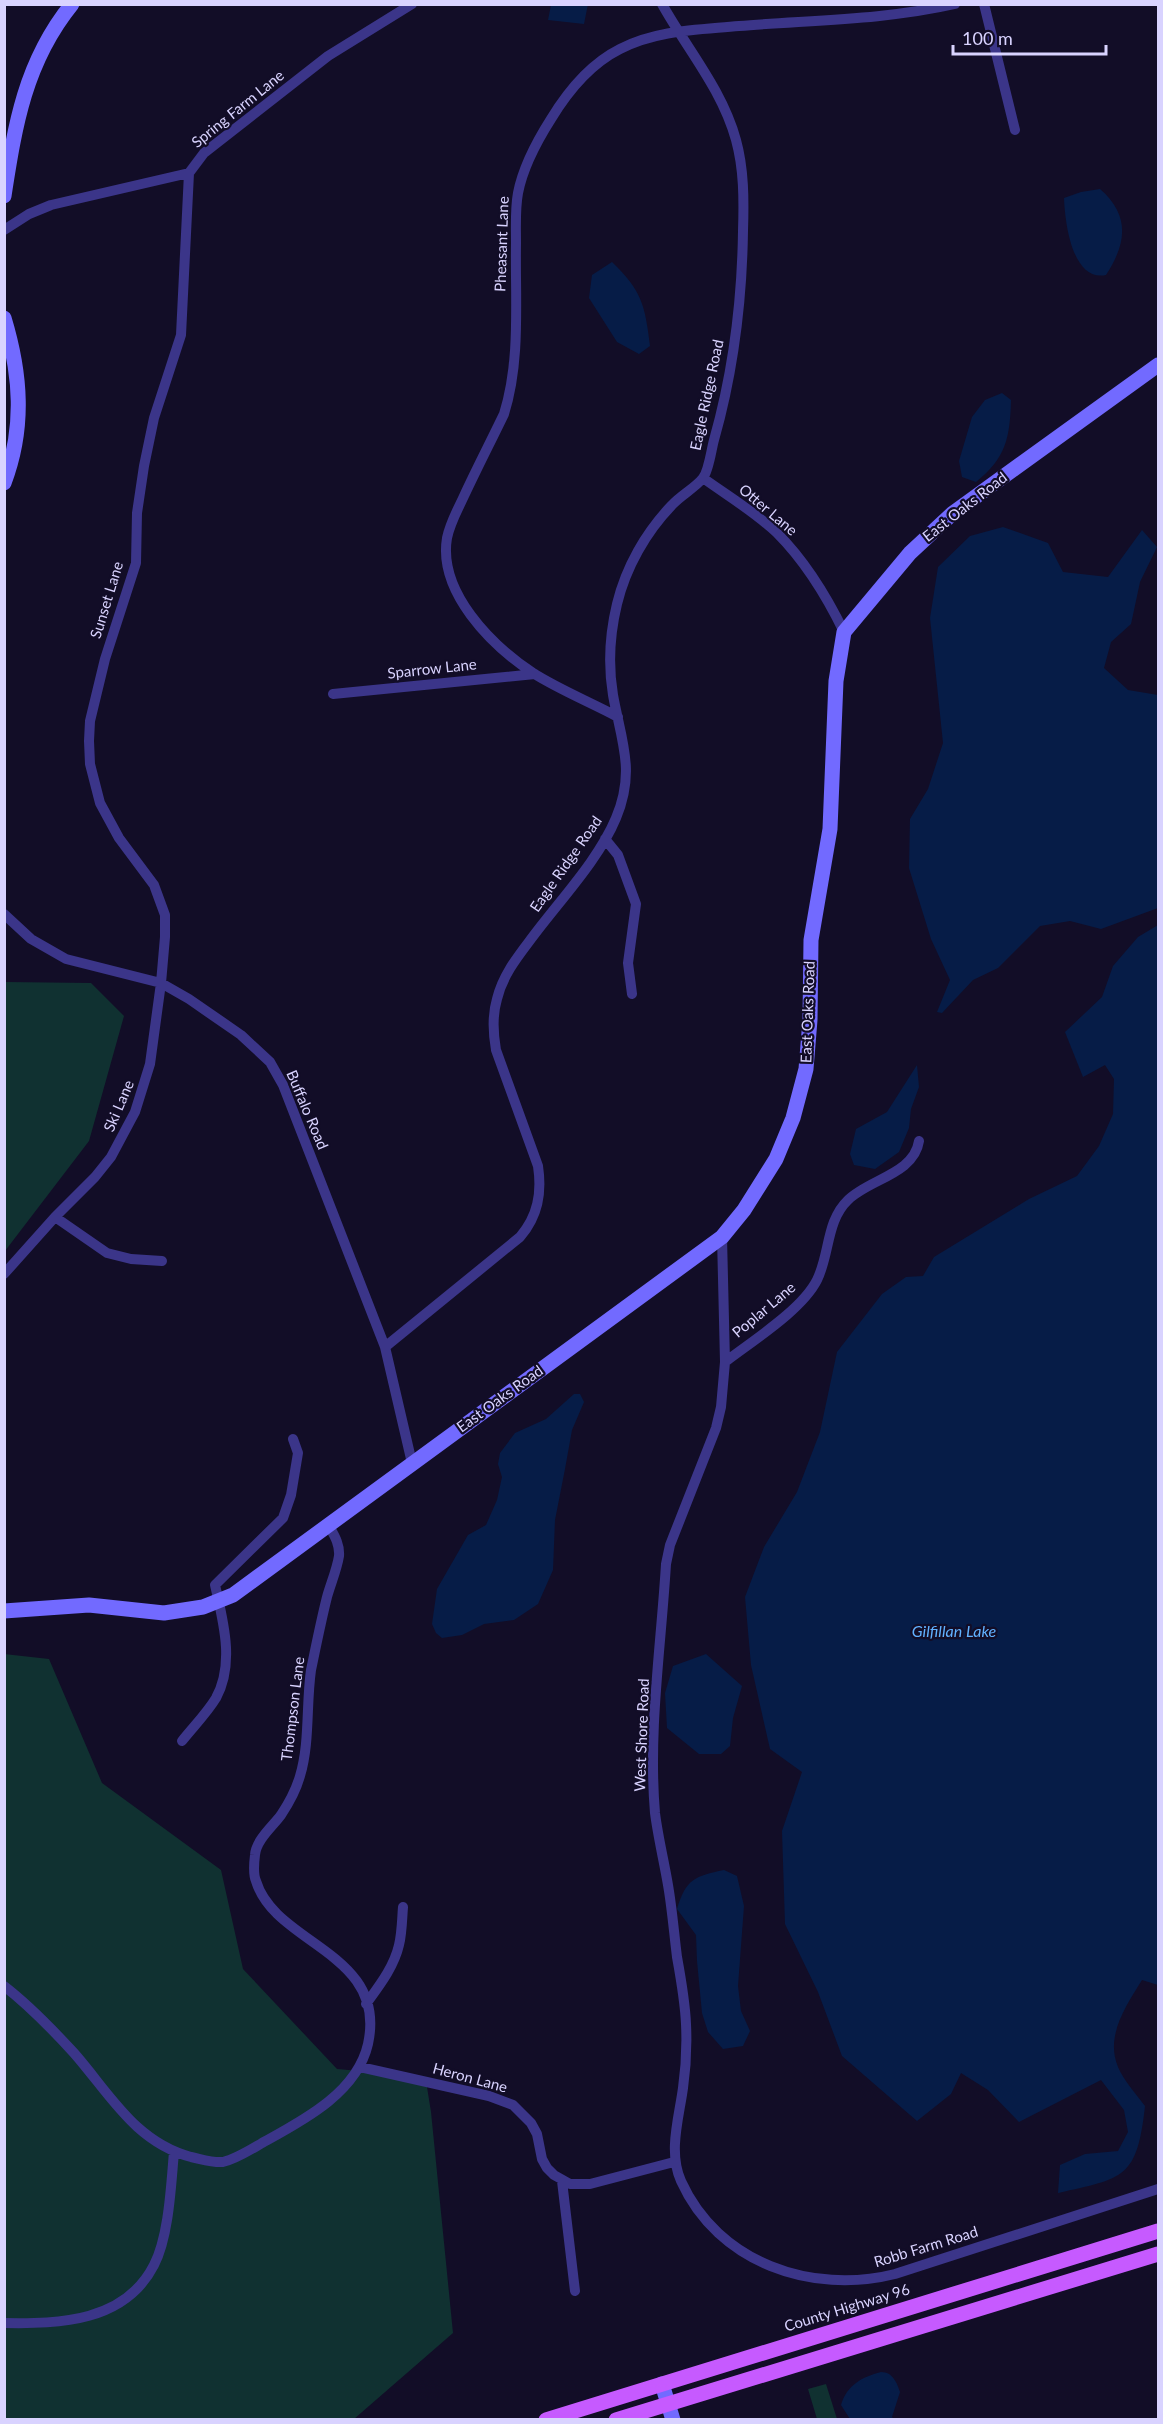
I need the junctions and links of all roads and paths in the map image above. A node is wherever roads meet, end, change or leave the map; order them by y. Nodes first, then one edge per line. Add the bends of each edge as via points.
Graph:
1 (72, 4) edge
2 (412, 4) edge
3 (662, 4) edge
4 (955, 4) edge
5 (984, 4) edge
6 (677, 32) junction
7 (1015, 130) dead end
8 (189, 173) junction
9 (4, 196) edge
10 (4, 230) edge
11 (4, 318) edge
12 (1158, 365) edge
13 (704, 478) junction
14 (4, 483) edge
15 (844, 632) junction
16 (535, 674) junction
17 (333, 694) dead end
18 (618, 717) junction
19 (605, 839) junction
20 (4, 914) edge
21 (160, 983) junction
22 (632, 994) dead end
23 (919, 1141) dead end
24 (55, 1217) junction
25 (722, 1237) junction
26 (162, 1262) dead end
27 (4, 1274) edge
28 (385, 1347) junction
29 (725, 1362) junction
30 (293, 1439) dead end
31 (412, 1464) junction
32 (329, 1526) junction
33 (219, 1602) junction
34 (4, 1611) edge
35 (182, 1741) dead end
36 (403, 1907) dead end
37 (4, 1986) edge
38 (366, 2004) junction
39 (360, 2067) junction
40 (174, 2152) junction
41 (674, 2162) junction
42 (562, 2181) junction
43 (1158, 2189) edge
44 (1158, 2230) edge
45 (1158, 2254) edge
46 (575, 2291) dead end
47 (4, 2324) edge
48 (662, 2384) junction
49 (669, 2404) junction
50 (546, 2420) edge
51 (616, 2420) edge
52 (674, 2420) edge

1 - 9 street via 28,80 13,133
2 - 8 street, Spring Farm Lane via 328,56 204,153
3 - 6 street, Eagle Ridge Road
4 - 6 street, Pheasant Lane via 885,15
5 - 7 street
6 - 13 street, Eagle Ridge Road via 711,81 728,116 740,155 744,187 743,250 734,342
6 - 16 street, Pheasant Lane via 647,38 618,50 583,76 544,129 518,192 510,395 452,522 446,551 450,580 464,606 507,652
8 - 10 street via 51,205
8 - 21 street, Sunset Lane via 181,335 154,418 136,513 136,563 105,659 89,741 90,764 100,802 119,838 154,885 163,907 165,937
11 - 14 street via 15,353 20,401 15,449
12 - 15 street, East Oaks Road via 953,513 910,553
13 - 15 street, Otter Lane via 777,533 804,564
13 - 18 street, Eagle Ridge Road via 657,522 625,580 610,648
15 - 25 street, East Oaks Road via 836,681 830,829 811,940 806,1069 794,1118 776,1159
16 - 17 street, Sparrow Lane
16 - 18 street, Pheasant Lane
18 - 19 street, Eagle Ridge Road via 626,748 626,784 616,819
19 - 22 street via 618,855 636,904 628,963
19 - 28 street, Eagle Ridge Road via 510,968 497,999 496,1050 538,1166 540,1195 531,1222 520,1238
20 - 21 street, Buffalo Road via 31,939 66,959
21 - 24 street, Ski Lane via 150,1064 135,1113 111,1157
21 - 28 street, Buffalo Road via 241,1035 270,1062 283,1085
23 - 29 street, Poplar Lane via 918,1150 908,1163 859,1192 841,1209 820,1273 808,1294
24 - 26 street via 107,1253
24 - 27 street, Ski Lane
25 - 29 street, West Shore Road
25 - 31 street, East Oaks Road
28 - 31 street, Buffalo Road
29 - 41 street, West Shore Road via 716,1428 669,1551 653,1756 656,1814 686,2026
30 - 33 street via 298,1452 288,1506 274,1528 215,1585
31 - 32 street, East Oaks Road
32 - 33 street, East Oaks Road via 249,1585
32 - 38 street, Thompson Lane via 339,1558 311,1670 304,1756 293,1795 257,1847 254,1872 268,1904 341,1964 357,1982
33 - 34 street, East Oaks Road via 164,1613 89,1605
33 - 35 street via 225,1672 216,1699
36 - 38 street via 395,1958
37 - 40 street, Thompson Lane via 49,2026 131,2121
38 - 39 street, Thompson Lane via 370,2029
39 - 40 street, Thompson Lane via 327,2103 236,2157 223,2162 206,2161
39 - 42 street, Heron Lane via 513,2105 531,2123 547,2168
40 - 47 street via 166,2226 154,2265 133,2293 107,2309 74,2321
41 - 42 street via 590,2184
41 - 43 street, Robb Farm Road via 690,2199 707,2222 743,2253 796,2275 838,2281 895,2274
42 - 46 street
44 - 48 main road, County Highway 96
45 - 49 main road
48 - 49 street
48 - 50 main road, County Highway 96
49 - 51 main road
49 - 52 street

